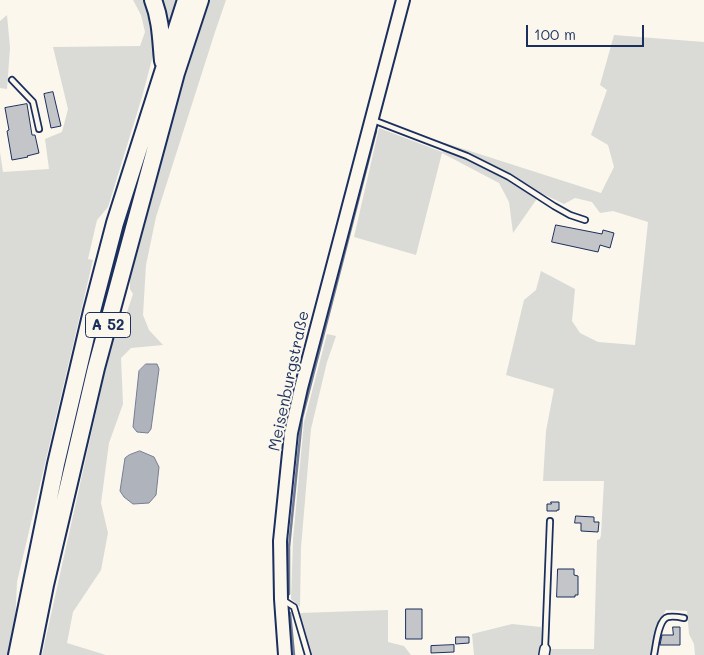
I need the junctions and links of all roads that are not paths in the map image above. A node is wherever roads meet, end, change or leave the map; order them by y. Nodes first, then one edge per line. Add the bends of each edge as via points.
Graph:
1 (153, 0) edge
2 (186, 0) edge
3 (200, 0) edge
4 (402, 0) edge
5 (164, 69) junction
6 (12, 80) dead end
7 (372, 119) junction
8 (39, 129) dead end
9 (585, 220) dead end
10 (550, 521) dead end
11 (281, 599) junction
12 (684, 618) dead end
13 (544, 652) edge
14 (17, 655) edge
15 (31, 655) edge
16 (284, 655) edge
17 (308, 655) edge
18 (654, 655) edge

1 - 5 highway via 161,25
2 - 5 highway, A 52
3 - 15 highway, A 52 via 176,73 96,368
4 - 7 main road, Meisenburgstraße
5 - 14 highway, A 52 via 115,223 92,311
6 - 8 lane via 33,102
7 - 9 lane via 467,156 509,177 570,215
7 - 11 main road, Meisenburgstraße via 291,433 280,541
10 - 13 lane
11 - 16 main road, Meisenburgstraße
11 - 17 lane via 294,607
12 - 18 lane via 664,618 660,623

